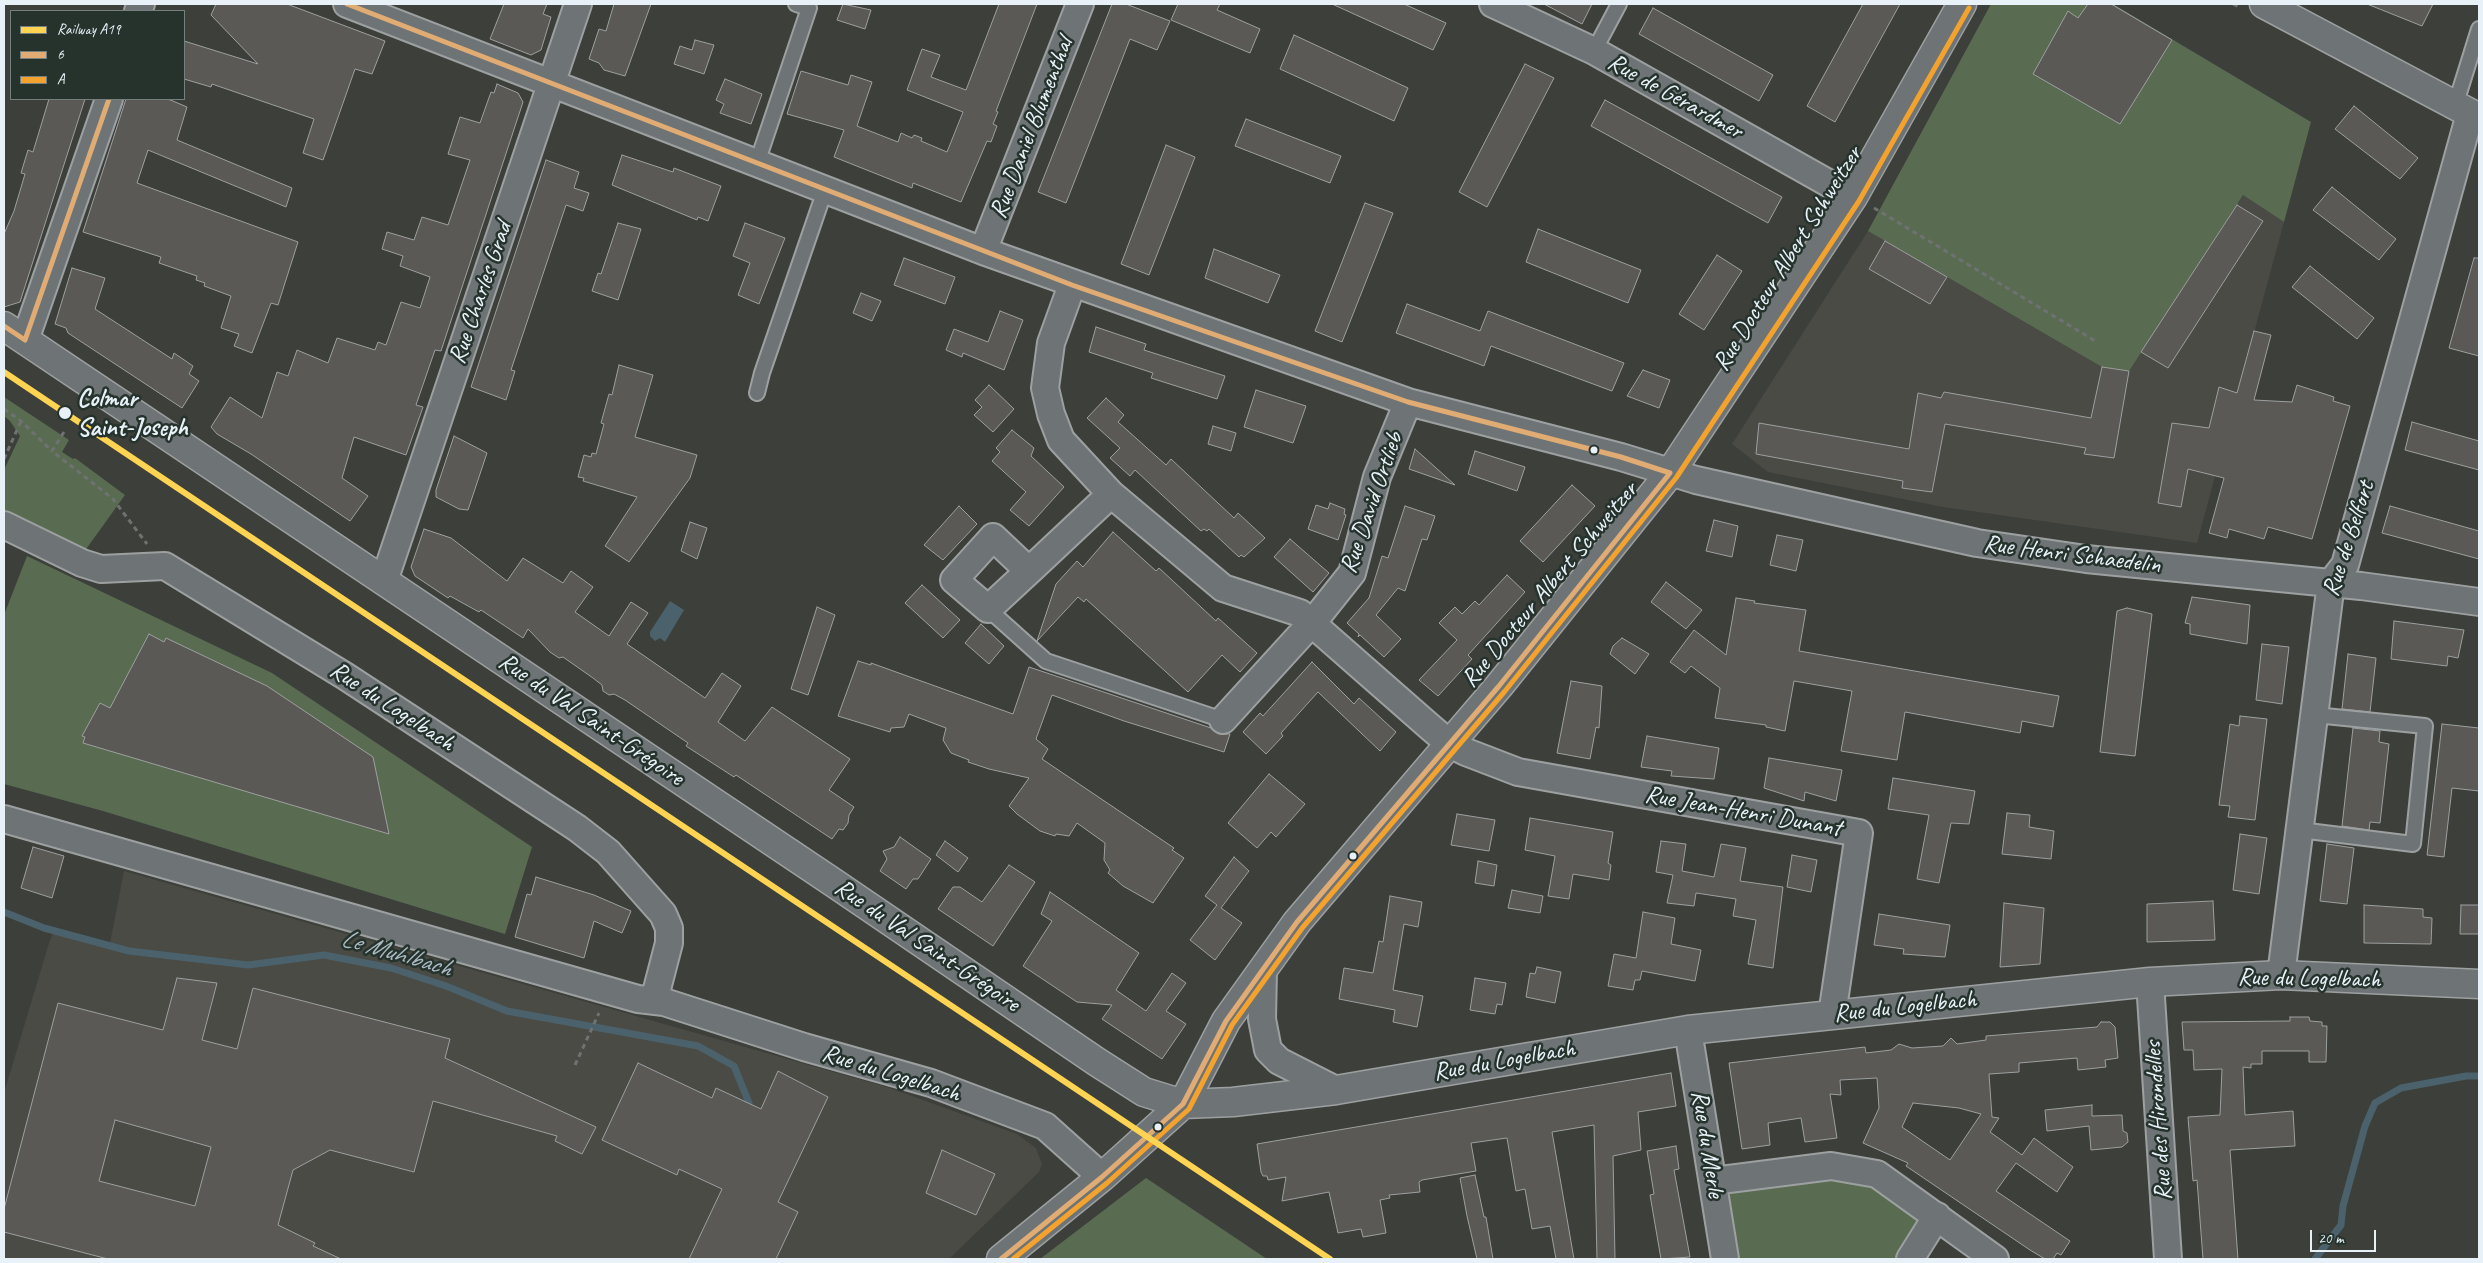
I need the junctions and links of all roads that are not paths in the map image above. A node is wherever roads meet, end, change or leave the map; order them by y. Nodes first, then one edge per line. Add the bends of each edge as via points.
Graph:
1 (347, 4) edge
2 (578, 4) edge
3 (796, 4) edge
4 (1080, 4) edge
5 (1493, 4) edge
6 (1619, 4) edge
7 (1962, 4) edge
8 (2264, 4) edge
9 (2479, 29) edge
10 (1594, 51) junction
11 (552, 83) junction
12 (109, 100) edge
13 (2468, 113) edge
14 (758, 163) junction
15 (825, 190) junction
16 (1853, 198) junction
17 (984, 251) junction
18 (1072, 285) junction
19 (14, 333) edge
20 (757, 393) dead end
21 (1408, 402) junction
22 (1670, 473) junction
23 (1111, 494) junction
24 (4, 525) edge
25 (1029, 571) junction
26 (384, 581) junction
27 (2331, 583) junction
28 (2479, 602) edge
29 (988, 609) junction
30 (1311, 623) junction
31 (2315, 715) junction
32 (1223, 720) joint
33 (1450, 744) junction
34 (4, 819) edge
35 (2300, 830) junction
36 (1263, 970) junction
37 (2281, 975) junction
38 (2150, 982) junction
39 (2479, 984) edge
40 (664, 1002) junction
41 (1832, 1015) junction
42 (1688, 1030) junction
43 (1336, 1090) junction
44 (1183, 1104) junction
45 (1102, 1176) junction
46 (1713, 1181) junction
47 (1937, 1216) junction
48 (1001, 1259) edge
49 (1725, 1259) edge
50 (1910, 1259) edge
51 (1995, 1259) edge
52 (2168, 1259) edge

1 - 11 street, Rue Henri Schaedelin
2 - 11 street, Rue Charles Grad
3 - 14 lane via 809,8
4 - 17 street, Rue Daniel Blumenthal
5 - 10 street, Rue de Gérardmer
6 - 10 lane
7 - 16 street, Rue Docteur Albert Schweitzer
8 - 13 street
9 - 13 lane
10 - 16 street, Rue de Gérardmer
11 - 14 street, Rue Henri Schaedelin
11 - 26 street, Rue Charles Grad
12 - 19 street
13 - 27 street, Rue de Belfort via 2345,565
14 - 15 street, Rue Henri Schaedelin
15 - 17 street, Rue Henri Schaedelin
15 - 20 lane
16 - 22 street, Rue Docteur Albert Schweitzer
17 - 18 street, Rue Henri Schaedelin
18 - 21 street, Rue Henri Schaedelin
18 - 23 street via 1051,343 1045,388 1061,440
19 - 26 street, Rue du Val Saint-Grégoire
21 - 22 street, Rue Henri Schaedelin via 1628,459
21 - 30 street, Rue David Ortlieb via 1377,477 1352,574
22 - 27 street, Rue Henri Schaedelin via 1977,543 2086,559
22 - 33 street, Rue Docteur Albert Schweitzer
23 - 25 street
23 - 30 street via 1224,588 1300,614
24 - 40 street, Rue du Logelbach via 82,564 101,569 165,566 345,676 578,828 608,852 663,914 669,928 669,943 656,993
25 - 29 street
25 - 29 street via 993,537 954,580
26 - 44 street, Rue du Val Saint-Grégoire via 1097,1062 1144,1092
27 - 28 street, Rue Henri Schaedelin
27 - 31 street, Rue de Belfort
29 - 32 lane via 1046,661
30 - 32 street, Rue David Ortlieb
30 - 33 street
31 - 35 street, Rue de Belfort
31 - 35 lane via 2425,726 2413,844
33 - 36 street, Rue Docteur Albert Schweitzer via 1297,922
33 - 41 street, Rue Jean-Henri Dunant via 1518,772 1859,833
34 - 40 street, Rue du Logelbach via 638,999
35 - 37 street, Rue de Belfort
36 - 43 street via 1262,1019 1268,1050 1279,1061
36 - 44 street, Rue Docteur Albert Schweitzer via 1226,1021
37 - 38 street, Rue du Logelbach
37 - 39 street, Rue du Logelbach
38 - 41 street, Rue du Logelbach
38 - 52 street, Rue des Hirondelles
40 - 45 street, Rue du Logelbach via 931,1084 1045,1126
41 - 42 street, Rue du Logelbach
42 - 43 street, Rue du Logelbach
42 - 46 street, Rue du Merle
43 - 44 street, Rue du Logelbach via 1233,1102
44 - 45 street
45 - 48 street
46 - 47 street via 1831,1166 1877,1174
46 - 49 street, Rue du Merle
47 - 50 street
47 - 51 street

